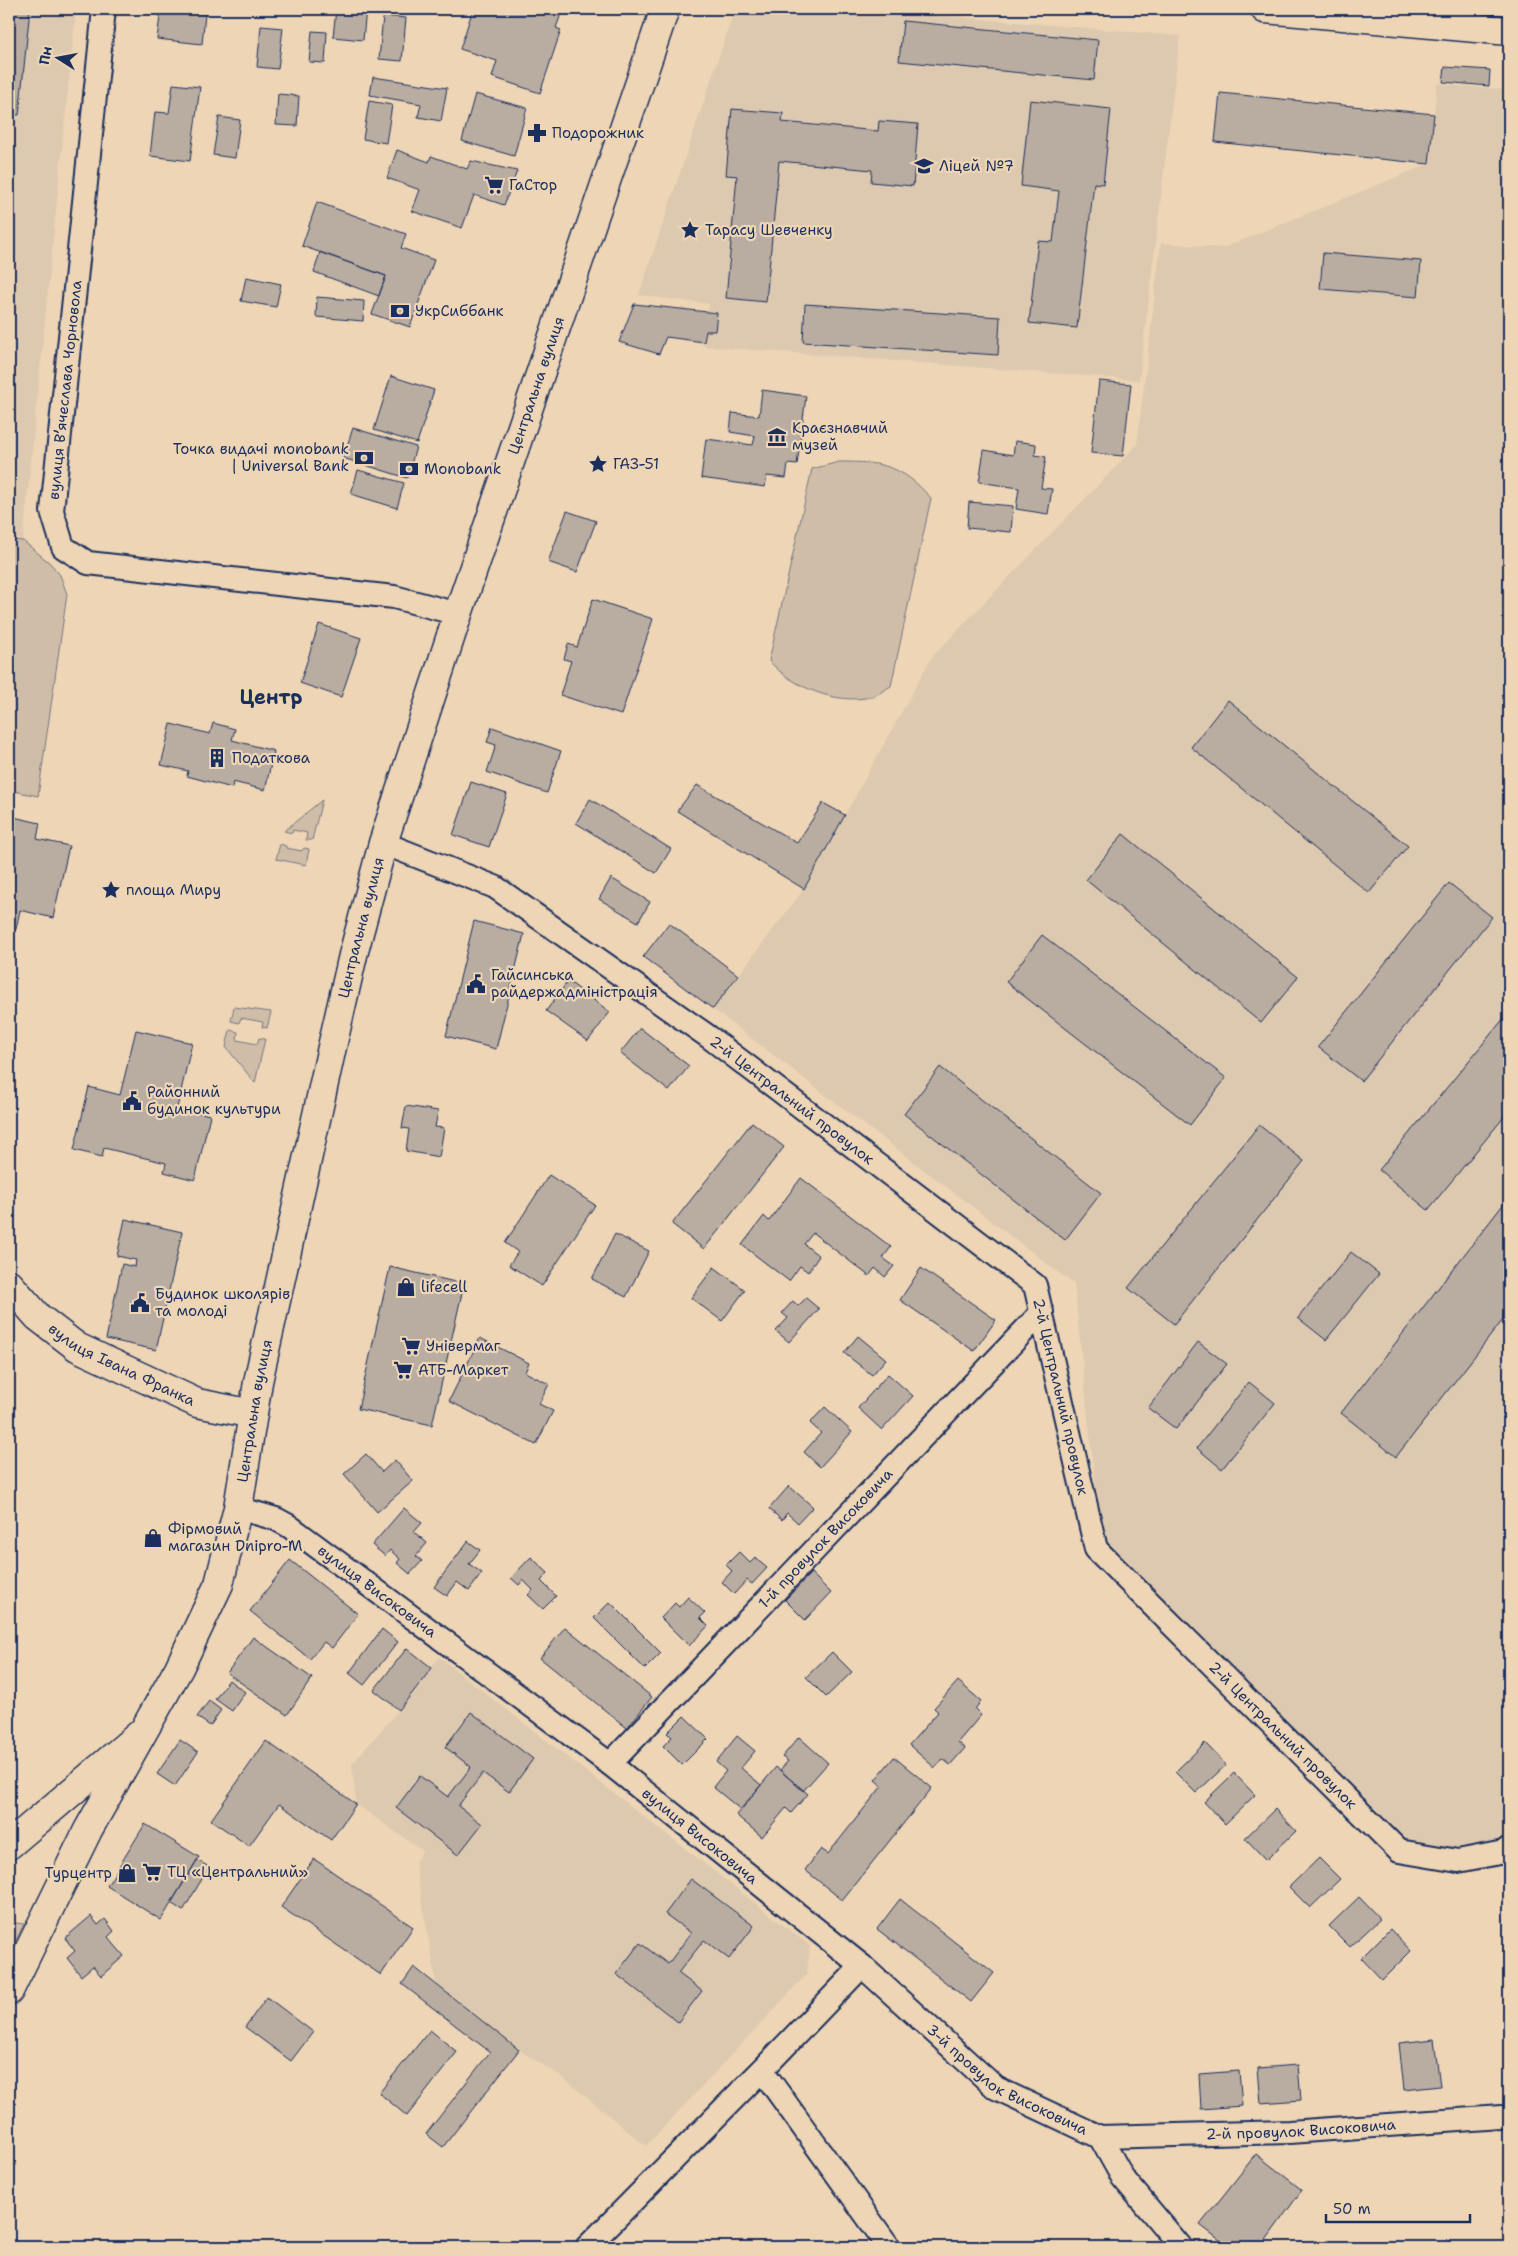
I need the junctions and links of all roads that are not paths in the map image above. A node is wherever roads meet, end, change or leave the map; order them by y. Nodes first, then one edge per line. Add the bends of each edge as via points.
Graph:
1 (104, 9) edge
2 (665, 9) edge
3 (1265, 9) edge
4 (1509, 31) edge
5 (458, 614) junction
6 (383, 843) junction
7 (9, 1284) edge
8 (1042, 1312) junction
9 (253, 1414) junction
10 (238, 1508) junction
11 (145, 1730) junction
12 (610, 1764) junction
13 (45, 1816) junction
14 (88, 1830) junction
15 (9, 1845) edge
16 (1509, 1848) edge
17 (862, 1966) junction
18 (9, 1991) edge
19 (762, 2070) junction
20 (1502, 2117) dead end
21 (1100, 2137) junction
22 (587, 2247) edge
23 (889, 2247) edge
24 (1181, 2247) edge

1 - 5 street, вулиця Вʼячеслава Чорновола via 52,511 63,547 88,563 394,597
2 - 5 main road, Центральна вулиця
3 - 4 main road
5 - 6 main road, Центральна вулиця
6 - 8 street, 2-й Центральний провулок via 495,887 709,1037 1035,1285
6 - 9 main road, Центральна вулиця via 353,955
7 - 9 main road, вулиця Івана Франка via 38,1317 77,1347 198,1403
8 - 12 street, 1-й провулок Високовича
8 - 16 street, 2-й Центральний провулок via 1096,1549 1399,1851 1458,1861 1504,1852
9 - 10 main road, Центральна вулиця
10 - 11 main road, Центральна вулиця via 219,1584 192,1643
10 - 12 street, вулиця Високовича via 289,1526
11 - 13 main road, Центральна вулиця
11 - 14 main road
12 - 17 street, вулиця Високовича
13 - 14 main road via 67,1814
13 - 15 main road, Центральна вулиця
14 - 18 main road
17 - 19 street
17 - 21 street, 3-й провулок Високовича via 996,2088
19 - 22 street
19 - 23 street
20 - 21 street, 2-й провулок Високовича via 1290,2132
21 - 24 street, 3-й провулок Високовича via 1123,2178

